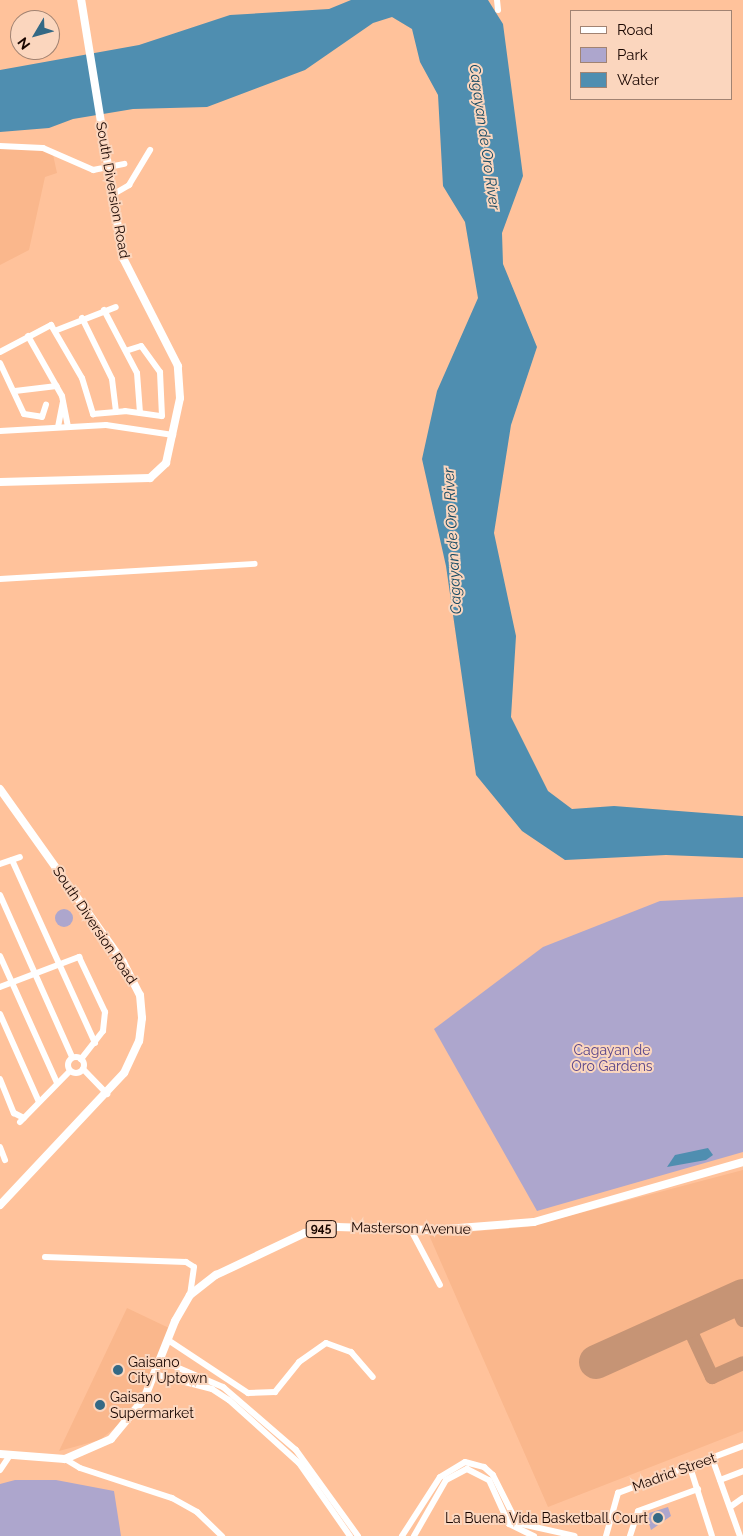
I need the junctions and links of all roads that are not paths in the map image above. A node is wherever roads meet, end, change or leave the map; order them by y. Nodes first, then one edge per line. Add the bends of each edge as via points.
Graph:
1 (81, 0) edge
2 (497, 0) edge
3 (498, 10) dead end
4 (0, 146) edge
5 (150, 150) dead end
6 (124, 164) dead end
7 (109, 170) junction
8 (112, 194) junction
9 (116, 307) dead end
10 (104, 310) junction
11 (82, 318) junction
12 (57, 330) junction
13 (28, 336) junction
14 (126, 351) junction
15 (0, 352) edge
16 (0, 363) edge
17 (57, 386) junction
18 (14, 391) junction
19 (63, 402) junction
20 (46, 406) dead end
21 (116, 412) junction
22 (140, 413) junction
23 (68, 426) junction
24 (58, 427) junction
25 (0, 431) edge
26 (173, 435) junction
27 (0, 482) edge
28 (255, 564) dead end
29 (0, 579) edge
30 (0, 789) edge
31 (20, 857) dead end
32 (12, 860) junction
33 (0, 864) edge
34 (0, 895) edge
35 (0, 956) edge
36 (58, 963) junction
37 (35, 972) junction
38 (12, 982) junction
39 (0, 987) edge
40 (0, 1014) edge
41 (95, 1043) junction
42 (72, 1057) junction
43 (81, 1059) junction
44 (82, 1069) junction
45 (70, 1071) junction
46 (0, 1079) edge
47 (57, 1083) junction
48 (108, 1094) junction
49 (40, 1102) junction
50 (0, 1148) edge
51 (5, 1160) dead end
52 (743, 1162) edge
53 (0, 1205) edge
54 (411, 1230) junction
55 (45, 1257) dead end
56 (440, 1285) dead end
57 (190, 1296) junction
58 (168, 1340) junction
59 (160, 1360) junction
60 (187, 1370) junction
61 (154, 1374) junction
62 (373, 1377) dead end
63 (182, 1380) junction
64 (215, 1382) junction
65 (212, 1390) junction
66 (743, 1446) edge
67 (0, 1454) edge
68 (10, 1456) junction
69 (712, 1458) junction
70 (65, 1459) junction
71 (690, 1467) junction
72 (0, 1470) edge
73 (743, 1471) edge
74 (720, 1480) junction
75 (698, 1489) junction
76 (743, 1498) edge
77 (730, 1507) junction
78 (547, 1533) edge
79 (222, 1535) edge
80 (741, 1535) edge
81 (350, 1536) edge
82 (358, 1536) edge
83 (402, 1536) edge
84 (414, 1536) edge
85 (534, 1536) edge
86 (575, 1536) edge
87 (606, 1536) edge
88 (630, 1536) edge
89 (712, 1536) edge

1 - 7 main road, South Diversion Road
2 - 3 street
4 - 7 street via 43,148 81,168
5 - 8 street via 129,185
6 - 7 street
7 - 8 main road, South Diversion Road
8 - 26 main road, South Diversion Road via 127,270 180,373
9 - 10 street
10 - 11 street
10 - 14 street
11 - 12 street
11 - 21 street via 112,379
12 - 13 street via 47,324
12 - 21 street via 86,385 90,411
13 - 15 street
13 - 17 street
14 - 22 street via 139,380
14 - 22 street via 141,346 161,377 163,414
16 - 18 street
17 - 18 street
17 - 19 street
18 - 20 street via 26,416 42,417
19 - 23 street
19 - 24 street
21 - 22 street
23 - 24 street
23 - 26 street via 121,426
24 - 25 street
26 - 27 main road, South Diversion Road via 166,463 144,480
28 - 29 street
30 - 48 main road, South Diversion Road via 123,962 140,995 139,1040 129,1066
31 - 32 street
32 - 33 street
32 - 36 street
34 - 37 street
35 - 38 street
36 - 37 street
36 - 41 street
36 - 41 street via 79,957 101,998 104,1024
37 - 38 street
37 - 42 street
38 - 39 street
38 - 47 street
40 - 49 street
41 - 43 street
42 - 43 street
42 - 45 street via 67,1065
43 - 44 street
44 - 45 street
44 - 48 street
45 - 47 street
46 - 49 street via 14,1113 22,1120
47 - 49 street
48 - 53 main road, South Diversion Road
50 - 51 street
52 - 54 main road, Masterson Avenue / 945 via 534,1222
54 - 56 street
54 - 57 main road, Masterson Avenue / 945 via 338,1227 306,1233 216,1274
55 - 57 street via 191,1263
57 - 58 main road, Masterson Avenue / 945
58 - 59 main road, Masterson Avenue / 945
58 - 62 street via 248,1393 275,1392 299,1362 326,1343 351,1352
59 - 60 street
59 - 61 main road, Masterson Avenue / 945
60 - 63 street
60 - 64 street
61 - 63 street
61 - 70 main road, Masterson Avenue / 945 via 137,1411 119,1432 98,1448
63 - 65 street
64 - 65 street
64 - 82 street via 296,1450
65 - 81 street via 292,1456
66 - 69 street, Madrid Street
67 - 68 main road, Masterson Avenue / 945
68 - 70 main road, Masterson Avenue / 945
68 - 72 street
69 - 71 street, Madrid Street
69 - 74 street
70 - 79 street via 172,1498 197,1512
71 - 75 street
71 - 87 street, Madrid Street via 618,1493
73 - 74 street
74 - 77 street
75 - 88 street via 638,1511
75 - 89 street
76 - 77 street
77 - 80 street
78 - 83 street via 517,1523 493,1475 484,1467 465,1462 440,1477
78 - 86 street
84 - 85 street via 446,1480 468,1468 489,1480 509,1524

